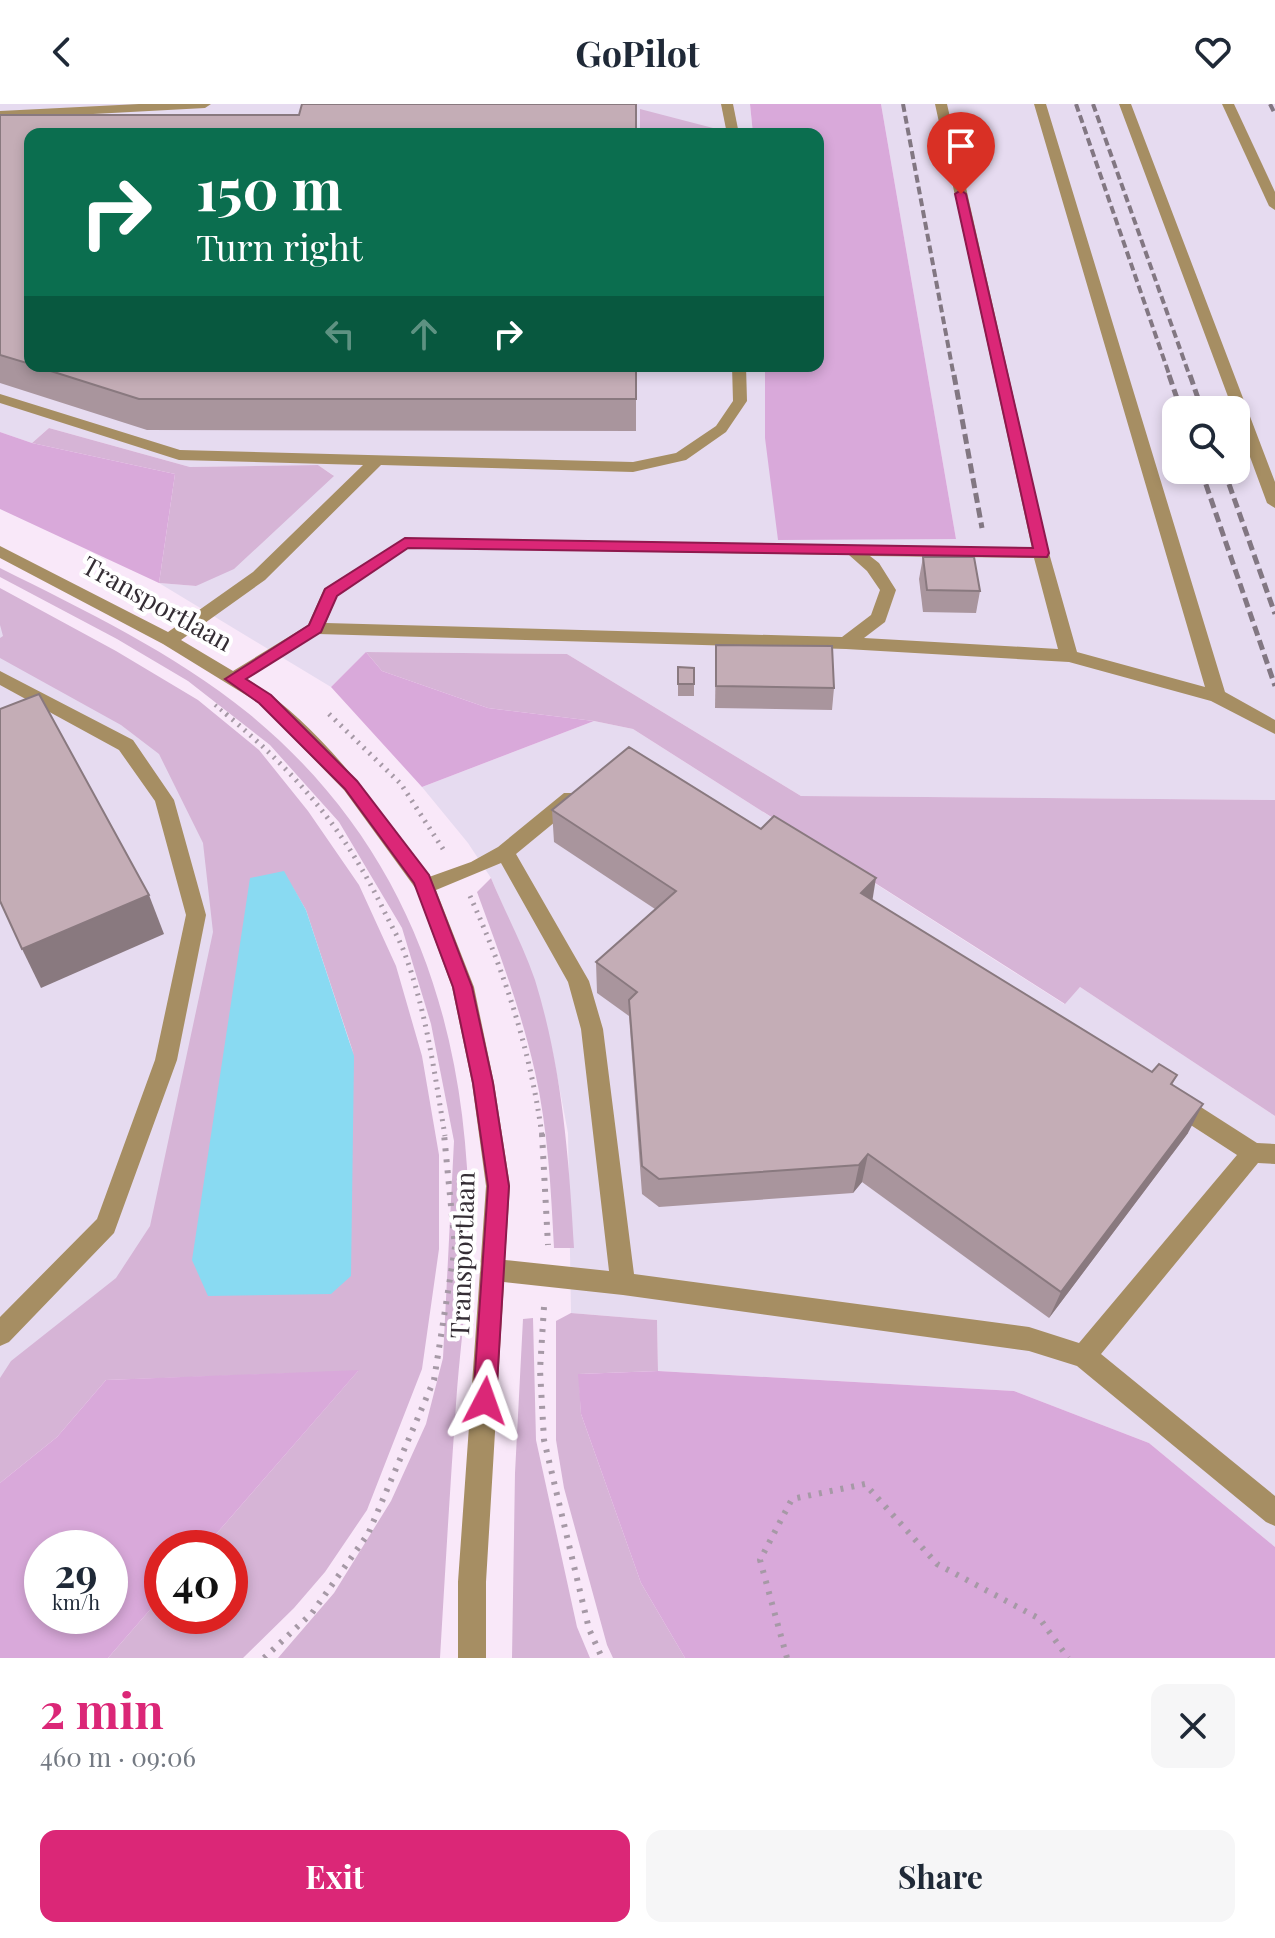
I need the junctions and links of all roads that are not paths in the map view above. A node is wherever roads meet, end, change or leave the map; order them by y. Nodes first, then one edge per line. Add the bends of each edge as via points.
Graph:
1 (205, 104) edge
2 (727, 104) edge
3 (941, 104) edge
4 (1040, 104) edge
5 (1125, 104) edge
6 (1228, 104) edge
7 (0, 115) edge
8 (732, 128) edge
9 (1275, 206) edge
10 (739, 372) edge
11 (0, 398) edge
12 (376, 461) junction
13 (1275, 503) edge
14 (853, 550) junction
15 (0, 551) edge
16 (1041, 553) junction
17 (315, 628) junction
18 (169, 640) junction
19 (846, 643) junction
20 (1069, 656) junction
21 (0, 677) edge
22 (234, 679) junction
23 (1217, 696) junction
24 (1275, 728) edge
25 (587, 785) edge
26 (505, 852) junction
27 (425, 886) junction
28 (1161, 1093) edge
29 (1264, 1154) edge
30 (493, 1270) junction
31 (623, 1284) junction
32 (0, 1334) edge
33 (1084, 1356) junction
34 (1274, 1508) edge
35 (472, 1658) edge

1 - 7 street
2 - 8 street
3 - 16 street
4 - 23 street
5 - 13 street
6 - 9 street
10 - 12 street via 740,401 721,429 681,457 633,467
11 - 12 street via 179,455
12 - 18 street via 259,576
14 - 16 street
14 - 17 street via 405,543 330,593
14 - 19 street via 888,590 879,618
15 - 18 street, Transportlaan
16 - 20 street
17 - 19 street
17 - 22 street
18 - 22 street, Transportlaan
19 - 20 street
20 - 23 street
21 - 32 street via 126,745 164,800 196,915 166,1060 106,1225
22 - 27 street, Transportlaan via 265,699 351,785
23 - 24 street
25 - 26 street
26 - 27 street
26 - 31 street via 578,981 592,1029
27 - 30 street, Transportlaan via 463,987 483,1083 498,1186
28 - 29 street
29 - 33 street
30 - 31 street
30 - 35 street, Transportlaan via 472,1582
31 - 33 street via 1029,1339
33 - 34 street

